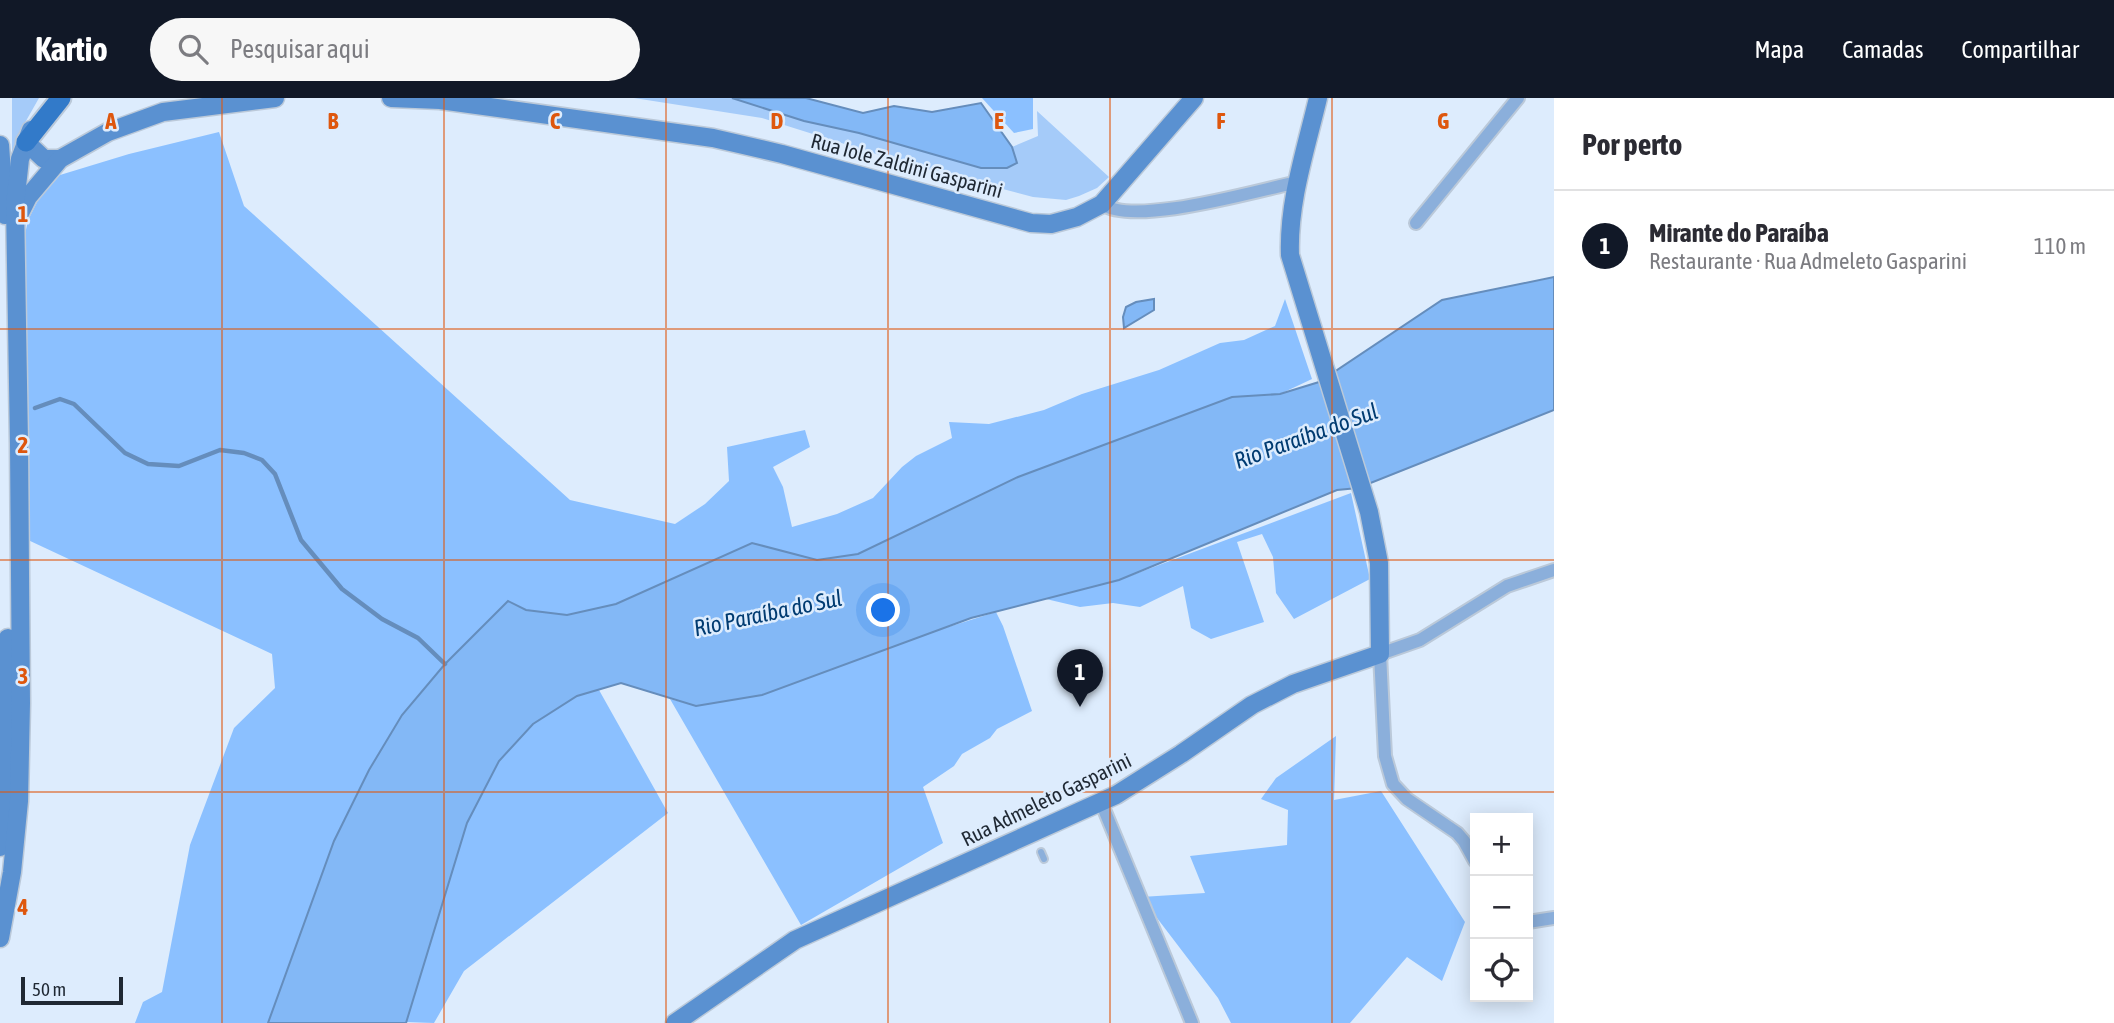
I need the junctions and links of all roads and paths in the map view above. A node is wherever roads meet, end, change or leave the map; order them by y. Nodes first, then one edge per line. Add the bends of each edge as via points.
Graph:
1 (49, 98) edge
2 (61, 98) edge
3 (275, 98) edge
4 (391, 98) edge
5 (1194, 98) edge
6 (1318, 98) edge
7 (1518, 98) edge
8 (26, 142) junction
9 (0, 145) edge
10 (60, 159) junction
11 (1298, 181) junction
12 (1102, 204) junction
13 (16, 222) junction
14 (1416, 223) dead end
15 (1554, 570) edge
16 (1380, 654) junction
17 (4, 742) edge
18 (1101, 802) junction
19 (0, 847) edge
20 (1470, 852) edge
21 (1554, 918) edge
22 (1533, 921) edge
23 (0, 938) edge
24 (675, 1023) edge
25 (1192, 1023) edge

1 - 8 main road
2 - 8 main road
3 - 10 main road via 163,112 108,132
4 - 12 main road, Rua Iole Zaldini Gasparini via 439,100 713,138 1031,223 1051,224
5 - 12 main road, Rua Iole Zaldini Gasparini
6 - 11 main road
7 - 14 street
8 - 10 main road via 44,159
8 - 13 main road via 17,178
9 - 17 main road via 8,244
10 - 13 main road via 28,197
11 - 12 street via 1162,211 1136,213
11 - 16 main road via 1290,255 1369,512 1379,564
13 - 23 main road via 19,801
15 - 16 street, Rua Admeleto Gasparini via 1507,586 1426,637
16 - 18 main road, Rua Admeleto Gasparini via 1293,684 1252,705
16 - 20 street via 1385,756 1393,784 1457,833
17 - 19 main road
18 - 24 main road, Rua Admeleto Gasparini via 795,940
18 - 25 street
21 - 22 street

